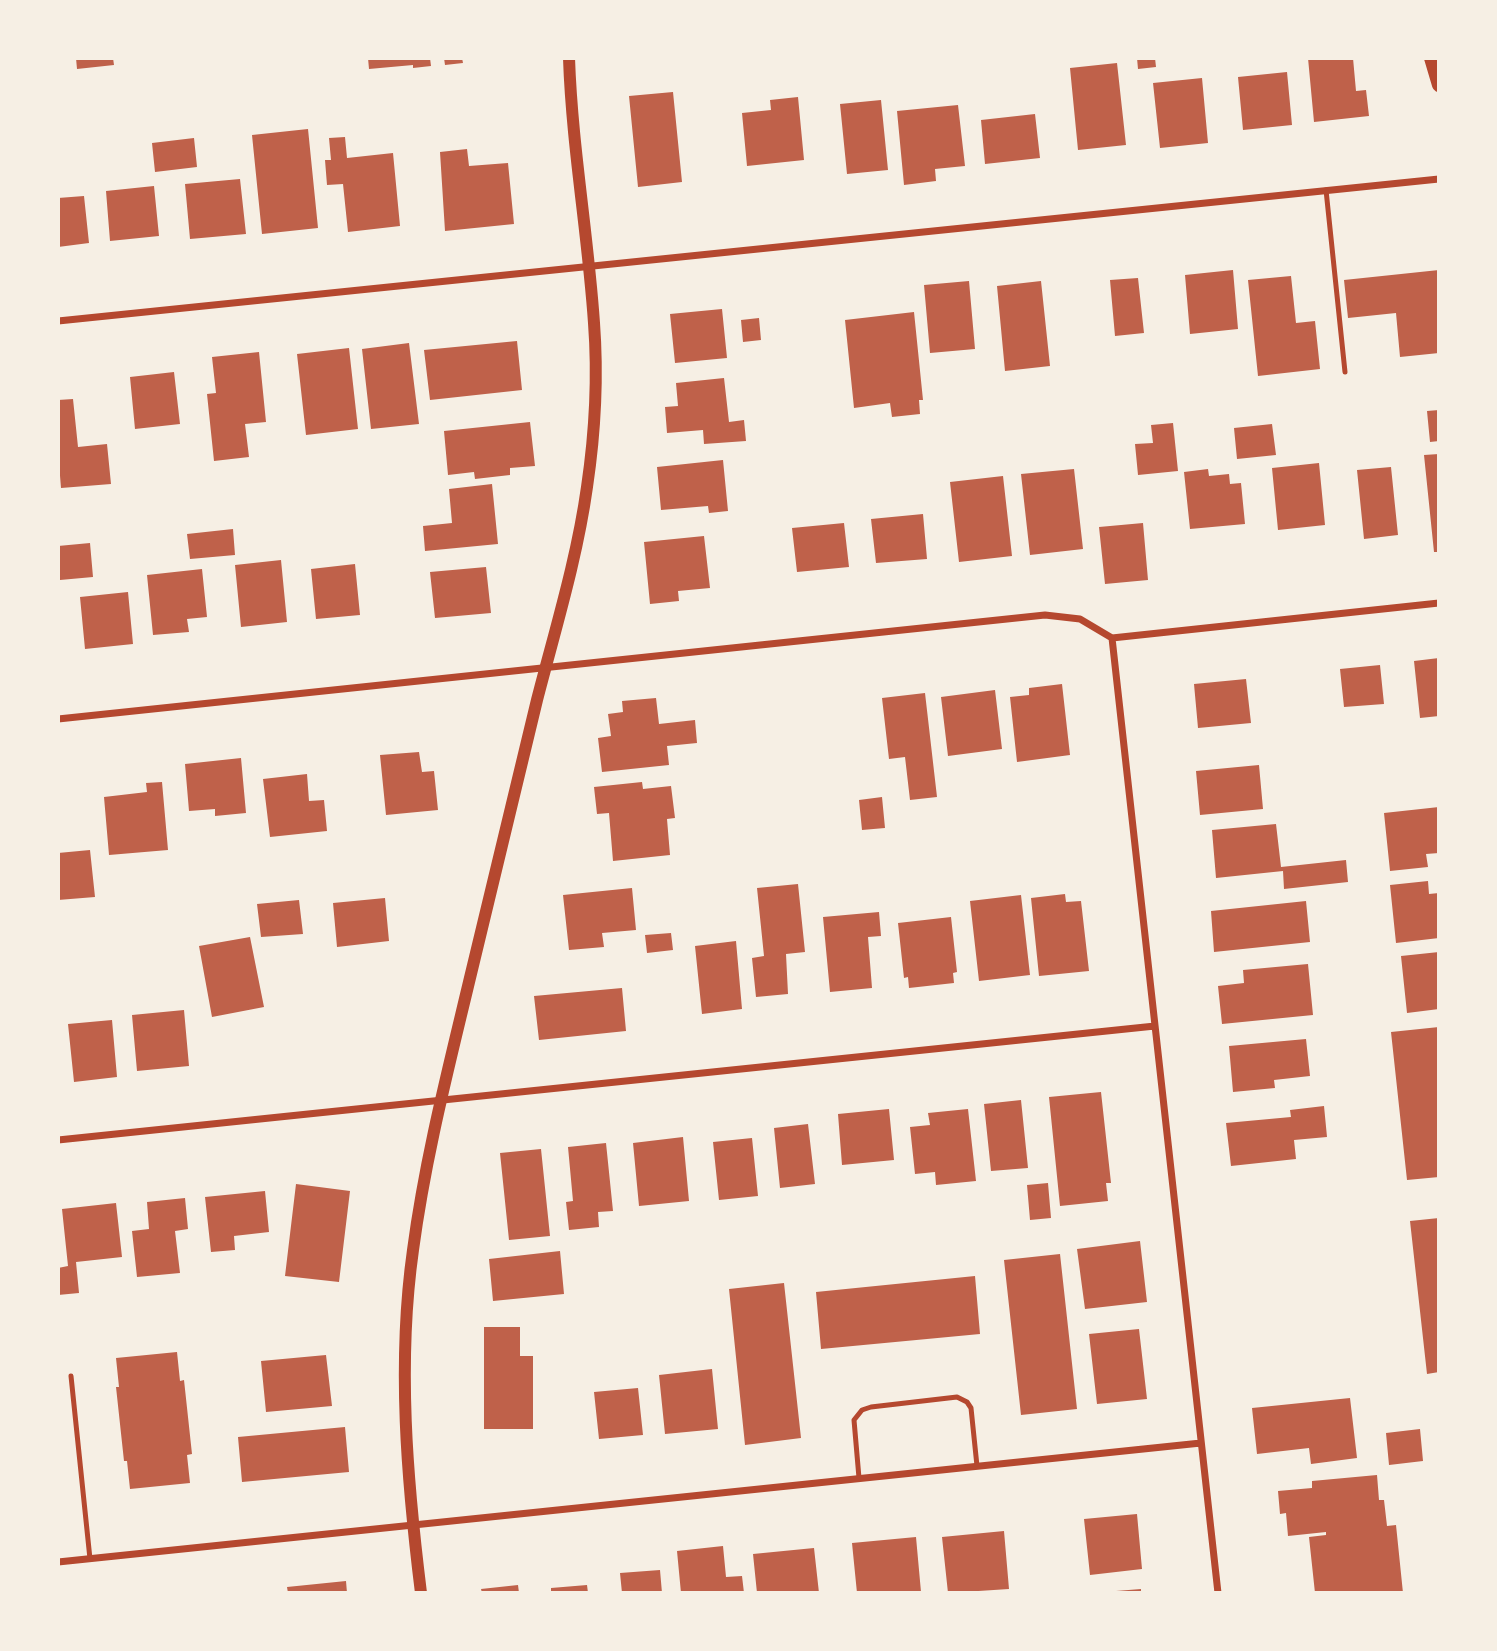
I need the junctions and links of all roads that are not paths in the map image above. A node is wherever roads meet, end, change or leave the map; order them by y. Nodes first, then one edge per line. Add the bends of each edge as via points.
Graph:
1 (569, 58) edge
2 (1431, 58) edge
3 (1439, 85) edge
4 (1439, 179) edge
5 (1326, 190) junction
6 (587, 265) junction
7 (58, 321) edge
8 (1345, 372) dead end
9 (1439, 603) edge
10 (1112, 638) junction
11 (546, 667) junction
12 (58, 719) edge
13 (1155, 1026) junction
14 (441, 1100) junction
15 (58, 1140) edge
16 (71, 1376) dead end
17 (1201, 1443) junction
18 (976, 1466) junction
19 (859, 1478) junction
20 (412, 1525) junction
21 (90, 1559) junction
22 (58, 1562) edge
23 (421, 1593) edge
24 (1218, 1593) edge

1 - 6 street
2 - 3 main road
4 - 5 street
5 - 6 street
5 - 8 lane
6 - 7 street
6 - 11 street via 596,365 591,450 578,536
9 - 10 street
10 - 11 street via 1080,619 1045,615
10 - 13 street
11 - 12 street
11 - 14 street
13 - 14 street
13 - 17 street
14 - 15 street
14 - 20 street via 420,1201 406,1328
16 - 21 lane
17 - 18 street
17 - 24 street
18 - 19 street
18 - 19 lane via 971,1408 957,1397 862,1410 854,1420
19 - 20 street
20 - 21 street
20 - 23 street
21 - 22 street

